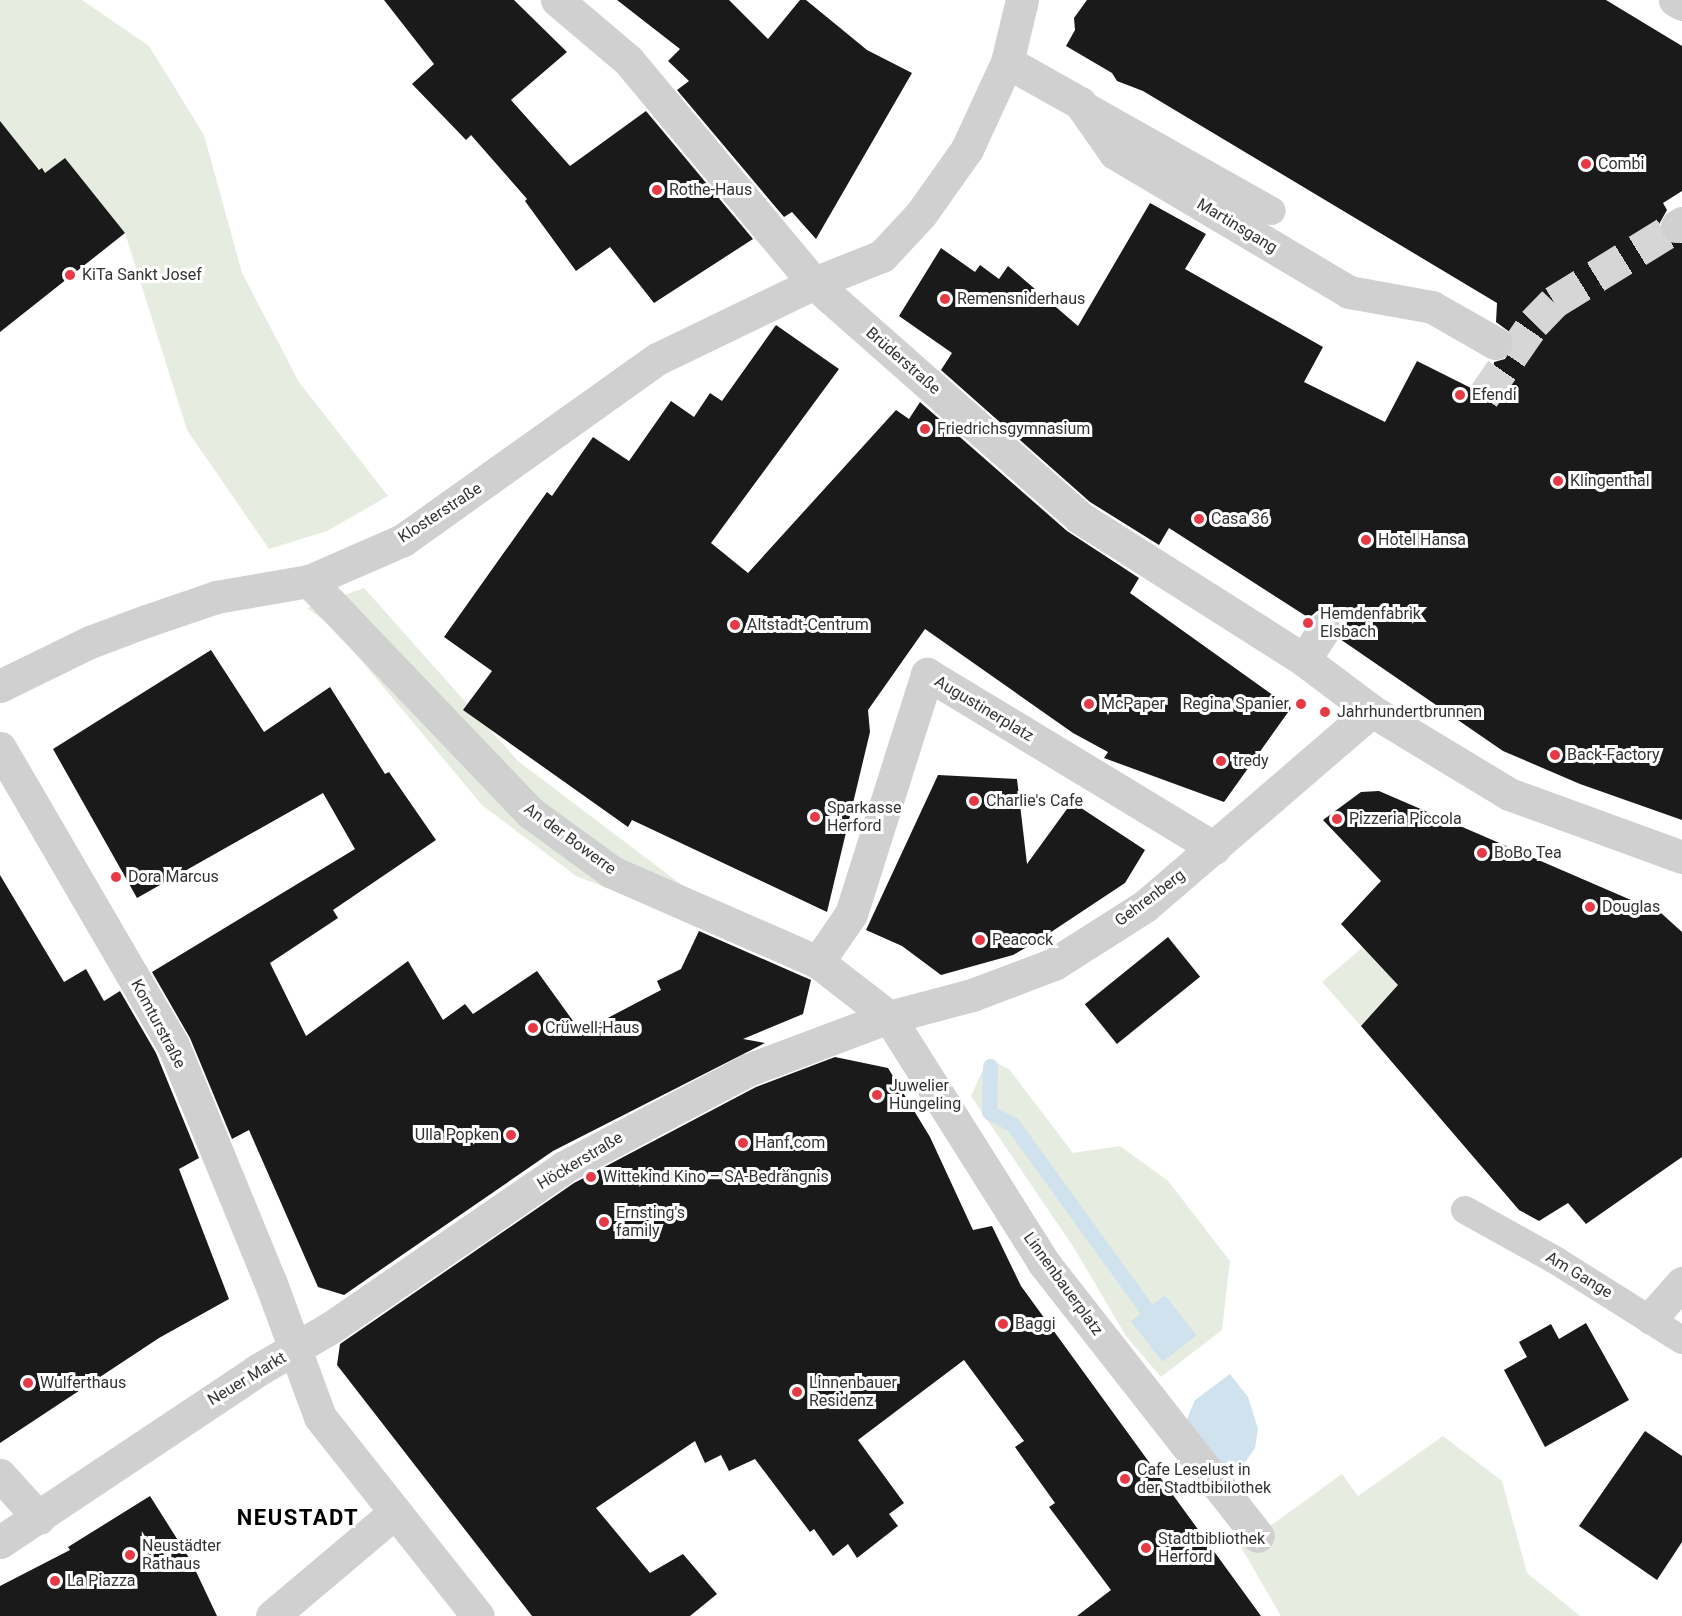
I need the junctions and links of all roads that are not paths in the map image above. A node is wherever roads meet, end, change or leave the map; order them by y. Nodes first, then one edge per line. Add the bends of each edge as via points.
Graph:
1 (557, 0) edge
2 (1022, 0) edge
3 (1675, 0) edge
4 (1682, 4) edge
5 (1007, 62) junction
6 (1080, 103) junction
7 (1272, 211) dead end
8 (814, 283) junction
9 (1495, 343) dead end
10 (309, 581) junction
11 (1325, 628) dead end
12 (1304, 660) junction
13 (0, 686) edge
14 (1372, 711) junction
15 (0, 747) edge
16 (1214, 848) junction
17 (1682, 857) edge
18 (818, 962) junction
19 (890, 1017) junction
20 (1465, 1210) dead end
21 (1682, 1283) edge
22 (1651, 1318) junction
23 (1682, 1340) edge
24 (295, 1350) junction
25 (0, 1475) edge
26 (393, 1514) junction
27 (39, 1518) junction
28 (1258, 1536) dead end
29 (0, 1542) edge
30 (272, 1616) edge
31 (478, 1616) edge

1 - 8 street, Brüderstraße via 628,60
2 - 5 street
3 - 4 street
5 - 6 street, Martinsgang
5 - 8 street via 967,149 921,214 882,256
6 - 7 lane
6 - 9 street, Martinsgang via 1116,153 1349,292 1432,307
8 - 10 street, Klosterstraße via 657,359 403,540
8 - 12 street, Brüderstraße via 1079,517
10 - 13 street, Klosterstraße via 216,597 90,642
10 - 18 street, An der Bowerre via 531,813 612,872
11 - 12 street
12 - 14 street
14 - 16 street, Gehrenberg
14 - 17 street via 1509,794
15 - 24 street, Komturstraße via 172,1045
16 - 18 street, Augustinerplatz via 927,675 851,914
16 - 19 street, Gehrenberg via 1145,906 1054,964 972,995
18 - 19 street, An der Bowerre
19 - 24 street, Höckerstraße via 748,1070 564,1167
19 - 28 street, Linnenbauerplatz via 1043,1262
20 - 22 lane, Am Gange
21 - 22 street
22 - 23 lane, Am Gange
24 - 26 street, Neuer Markt via 320,1417
24 - 27 street, Neuer Markt via 247,1377
25 - 27 street
26 - 30 street
26 - 31 street, Neuer Markt
27 - 29 street, Neuer Markt

